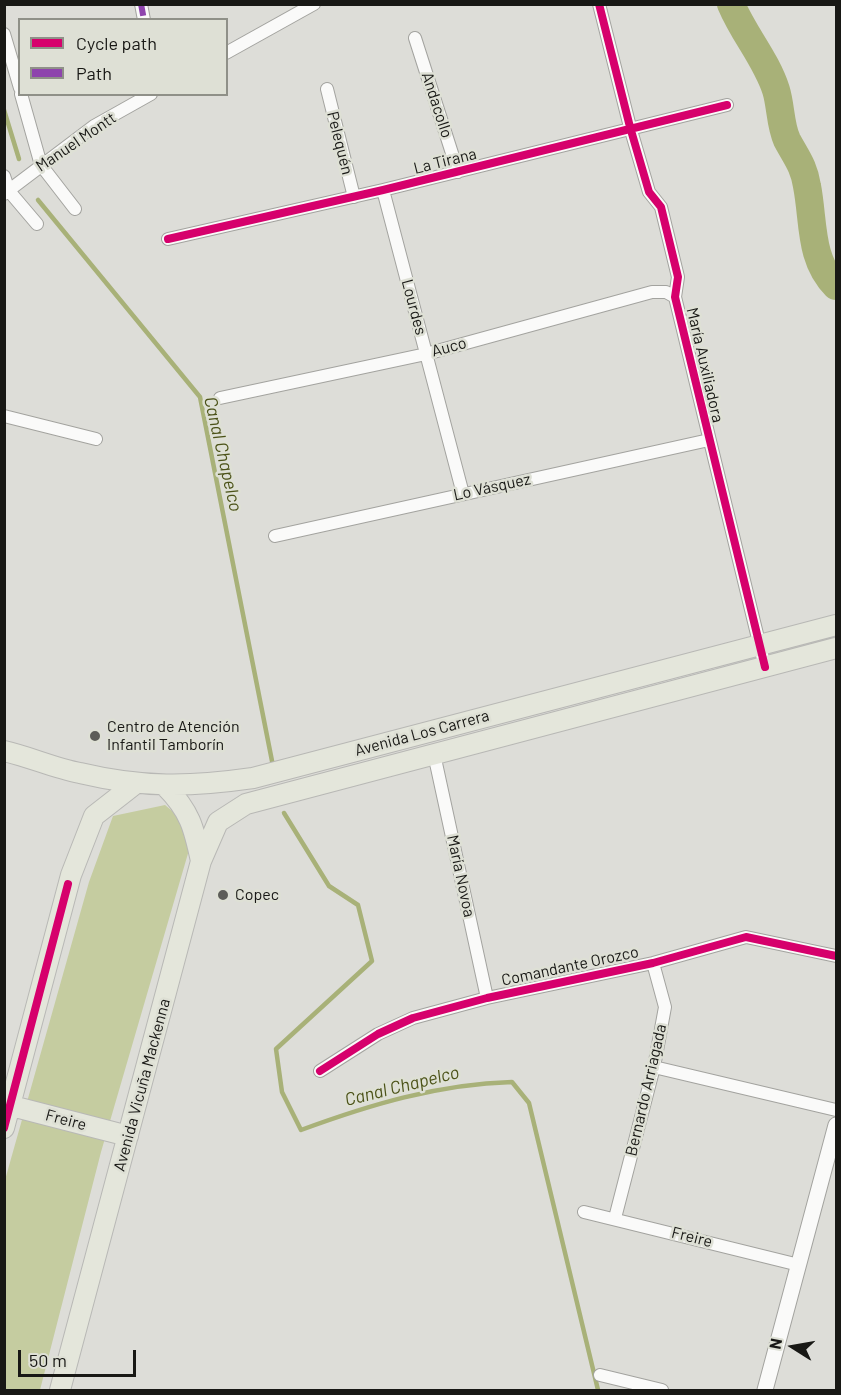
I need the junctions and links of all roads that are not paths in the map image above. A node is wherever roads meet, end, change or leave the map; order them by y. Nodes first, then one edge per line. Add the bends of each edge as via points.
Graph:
1 (314, 4) edge
2 (599, 4) edge
3 (4, 34) edge
4 (415, 38) dead end
5 (228, 52) edge
6 (18, 81) edge
7 (327, 89) dead end
8 (22, 96) edge
9 (147, 96) edge
10 (727, 105) dead end
11 (630, 127) junction
12 (41, 165) junction
13 (458, 172) junction
14 (4, 176) edge
15 (383, 190) junction
16 (7, 192) edge
17 (354, 197) junction
18 (75, 209) dead end
19 (37, 224) dead end
20 (168, 239) dead end
21 (675, 297) junction
22 (426, 354) junction
23 (220, 398) dead end
24 (4, 416) edge
25 (96, 440) dead end
26 (709, 440) junction
27 (463, 494) junction
28 (275, 536) dead end
29 (837, 625) edge
30 (759, 645) junction
31 (837, 648) edge
32 (765, 667) junction
33 (4, 751) edge
34 (434, 754) junction
35 (135, 784) junction
36 (165, 786) junction
37 (201, 861) junction
38 (837, 956) edge
39 (653, 963) junction
40 (487, 998) junction
41 (654, 1067) junction
42 (320, 1071) dead end
43 (8, 1104) edge
44 (837, 1110) edge
45 (837, 1125) edge
46 (4, 1128) edge
47 (128, 1136) junction
48 (584, 1212) dead end
49 (615, 1218) junction
50 (799, 1265) junction
51 (600, 1375) dead end
52 (60, 1390) edge
53 (662, 1390) edge
54 (765, 1390) edge

1 - 5 street
2 - 11 street, María Auxiliadora
3 - 6 street
4 - 13 street, Andacollo
7 - 17 street, Pelequén
8 - 12 street
9 - 12 street, Manuel Montt via 94,126
10 - 11 street, La Tirana
11 - 13 street, La Tirana
11 - 21 street, María Auxiliadora via 649,192 661,207 678,277
12 - 16 street, Manuel Montt
12 - 18 street
13 - 15 street, La Tirana
14 - 16 street
15 - 17 street, La Tirana
15 - 22 street, Lourdes
16 - 19 street
17 - 20 street, La Tirana
21 - 22 street, Auco via 652,292
21 - 26 street, María Auxiliadora
22 - 23 street, Auco
22 - 27 street, Lourdes
24 - 25 street
26 - 27 street, Lo Vásquez
26 - 30 street, María Auxiliadora
27 - 28 street, Lo Vásquez
29 - 30 main road, Avenida Los Carrera
30 - 32 street, María Auxiliadora
30 - 36 main road, Avenida Los Carrera via 253,778
31 - 32 main road, Avenida Los Carrera
32 - 34 main road, Avenida Los Carrera
33 - 35 main road, Avenida Los Carrera via 78,773
34 - 37 main road, Avenida Los Carrera via 246,804 218,822
34 - 40 street, María Novoa
35 - 36 main road, Avenida Los Carrera
35 - 43 main road via 94,816 71,875
36 - 37 main road, Avenida Vicuña Mackenna via 192,820
37 - 47 main road, Avenida Vicuña Mackenna
38 - 39 street, Comandante Orozco via 746,937
39 - 40 street, Comandante Orozco
39 - 41 street, Bernardo Arriagada via 664,1007
40 - 42 street, Comandante Orozco via 413,1018 378,1034
41 - 44 street
41 - 49 street, Bernardo Arriagada
43 - 46 main road
43 - 47 main road, Freire
45 - 50 street
47 - 52 main road, Avenida Vicuña Mackenna
48 - 49 street, Freire
49 - 50 street, Freire
50 - 54 street
51 - 53 street

